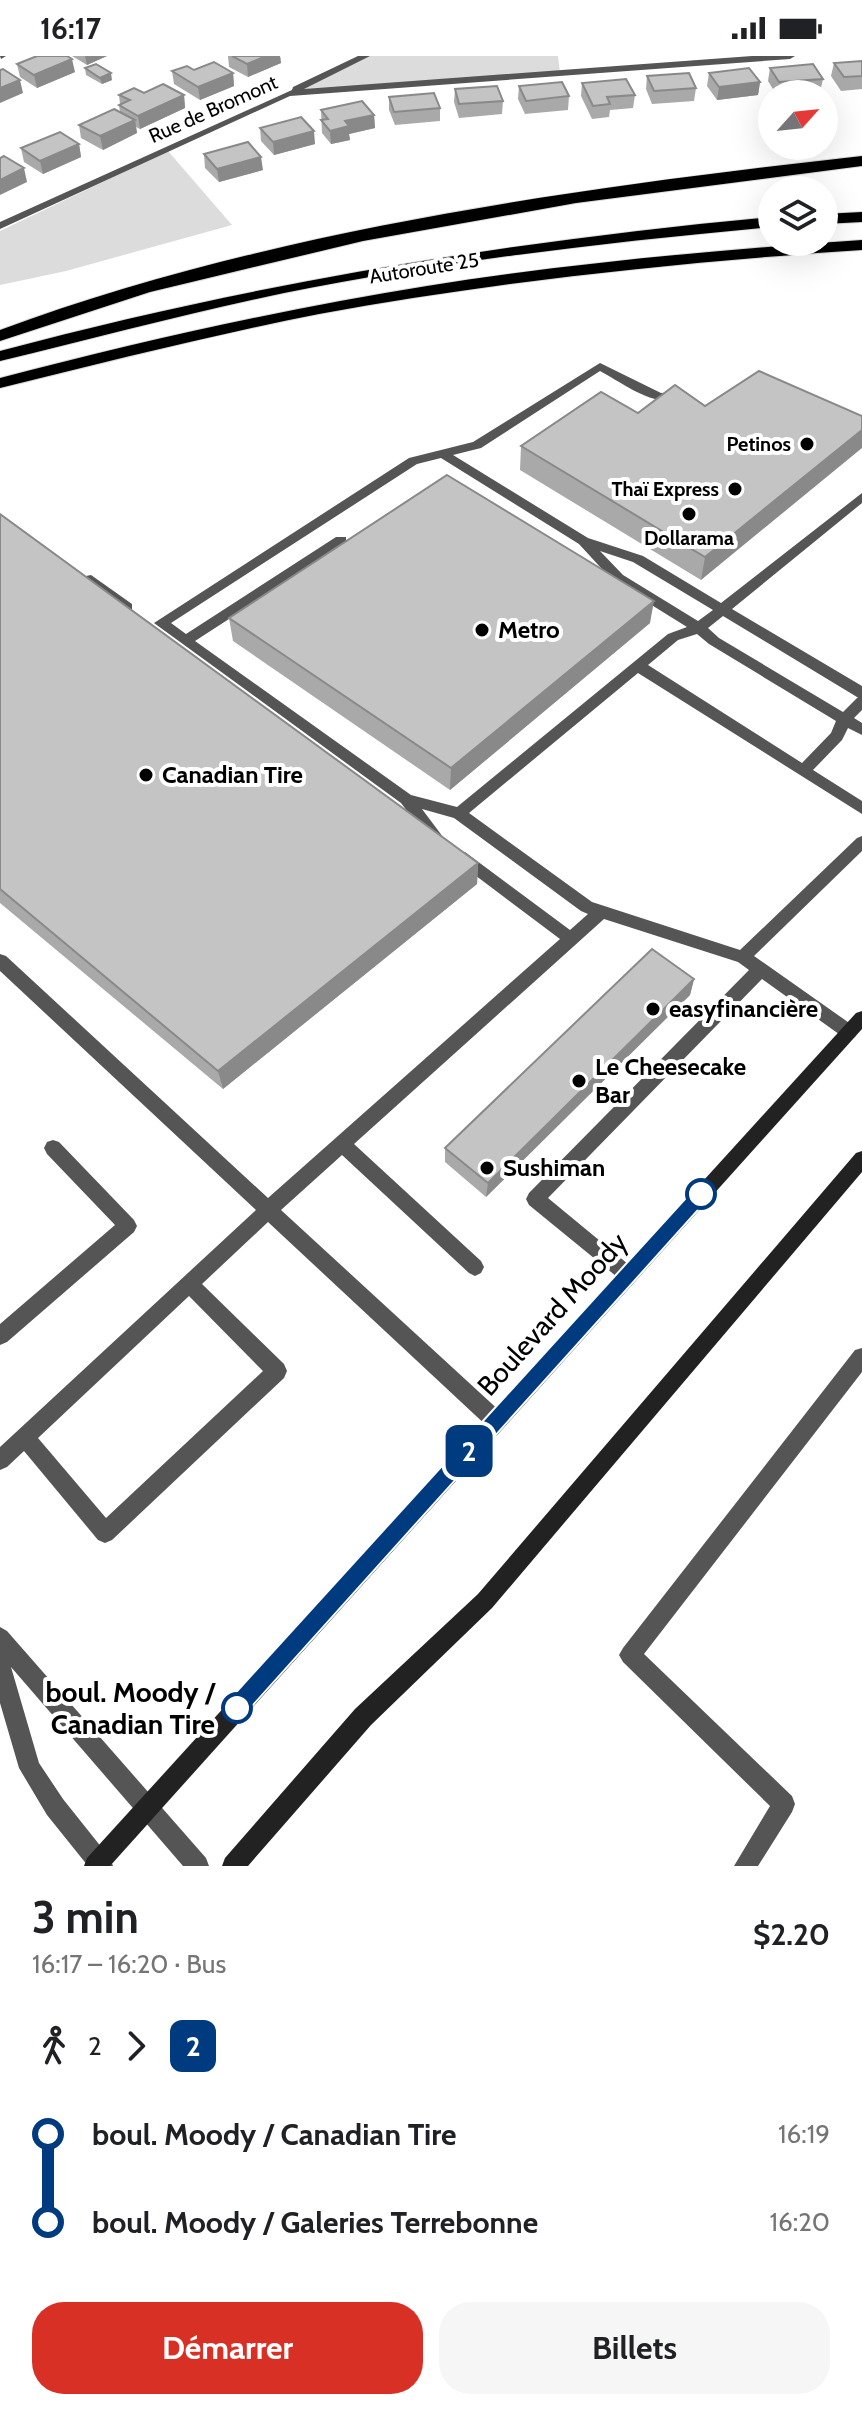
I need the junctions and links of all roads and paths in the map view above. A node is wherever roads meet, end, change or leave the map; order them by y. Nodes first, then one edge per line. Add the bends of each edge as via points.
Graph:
1 (365, 56) edge
2 (790, 56) edge
3 (288, 93) junction
4 (862, 161) edge
5 (862, 217) edge
6 (838, 218) edge
7 (758, 223) edge
8 (0, 226) edge
9 (862, 245) edge
10 (0, 336) edge
11 (0, 356) edge
12 (0, 383) edge
13 (686, 400) edge
14 (442, 453) junction
15 (862, 497) edge
16 (341, 540) edge
17 (583, 541) junction
18 (91, 579) edge
19 (723, 609) junction
20 (148, 620) junction
21 (699, 628) junction
22 (185, 641) junction
23 (638, 666) junction
24 (862, 693) edge
25 (862, 701) edge
26 (844, 720) junction
27 (862, 730) edge
28 (803, 771) junction
29 (406, 799) junction
30 (862, 808) edge
31 (459, 813) junction
32 (862, 842) edge
33 (602, 911) junction
34 (571, 939) junction
35 (743, 957) junction
36 (0, 961) edge
37 (761, 969) junction
38 (862, 1018) edge
39 (849, 1032) junction
40 (343, 1145) junction
41 (53, 1148) dead end
42 (862, 1159) edge
43 (268, 1210) junction
44 (475, 1267) dead end
45 (628, 1275) junction
46 (189, 1284) junction
47 (0, 1336) edge
48 (862, 1357) edge
49 (496, 1421) junction
50 (25, 1437) junction
51 (0, 1460) edge
52 (0, 1638) edge
53 (7, 1675) edge
54 (148, 1808) junction
55 (99, 1865) edge
56 (198, 1866) edge
57 (233, 1866) edge
58 (745, 1866) edge

1 - 3 street
2 - 3 street, Rue de Bromont via 559,69
3 - 8 street, Rue de Bromont
4 - 10 highway via 624,190 398,229 147,287
5 - 6 highway
7 - 11 highway, Autoroute 25 via 579,241 376,270 156,315
9 - 12 highway, Autoroute 25 via 643,261 452,285 165,341
13 - 14 street via 675,394 659,397 600,366 477,445
14 - 17 street
14 - 20 street via 413,461
15 - 19 street
16 - 22 street
17 - 19 street via 638,559
17 - 21 street via 618,578
18 - 20 street
19 - 21 street
19 - 24 street
20 - 22 street
21 - 23 street via 673,637
21 - 26 street
22 - 29 street
23 - 28 street
23 - 31 street
25 - 26 street
26 - 27 street
26 - 28 street via 837,736
28 - 30 street
29 - 31 street
29 - 34 street via 430,833
31 - 33 street via 587,907
32 - 35 street
33 - 34 street
33 - 35 street
34 - 40 street
35 - 37 street
36 - 43 street
37 - 39 street
37 - 45 street via 535,1199
38 - 39 main road, Boulevard Moody
39 - 45 main road, Boulevard Moody
40 - 43 street
40 - 44 street
41 - 47 street via 128,1226
42 - 57 main road via 485,1601 363,1717
43 - 46 street
43 - 49 street
45 - 49 main road, Boulevard Moody
46 - 50 street
46 - 50 street via 277,1371 105,1533
48 - 58 street via 630,1655 784,1804
49 - 54 main road, Boulevard Moody
50 - 51 street
52 - 53 street
53 - 54 street
53 - 55 street via 30,1768
54 - 55 main road, Boulevard Moody
54 - 56 street

